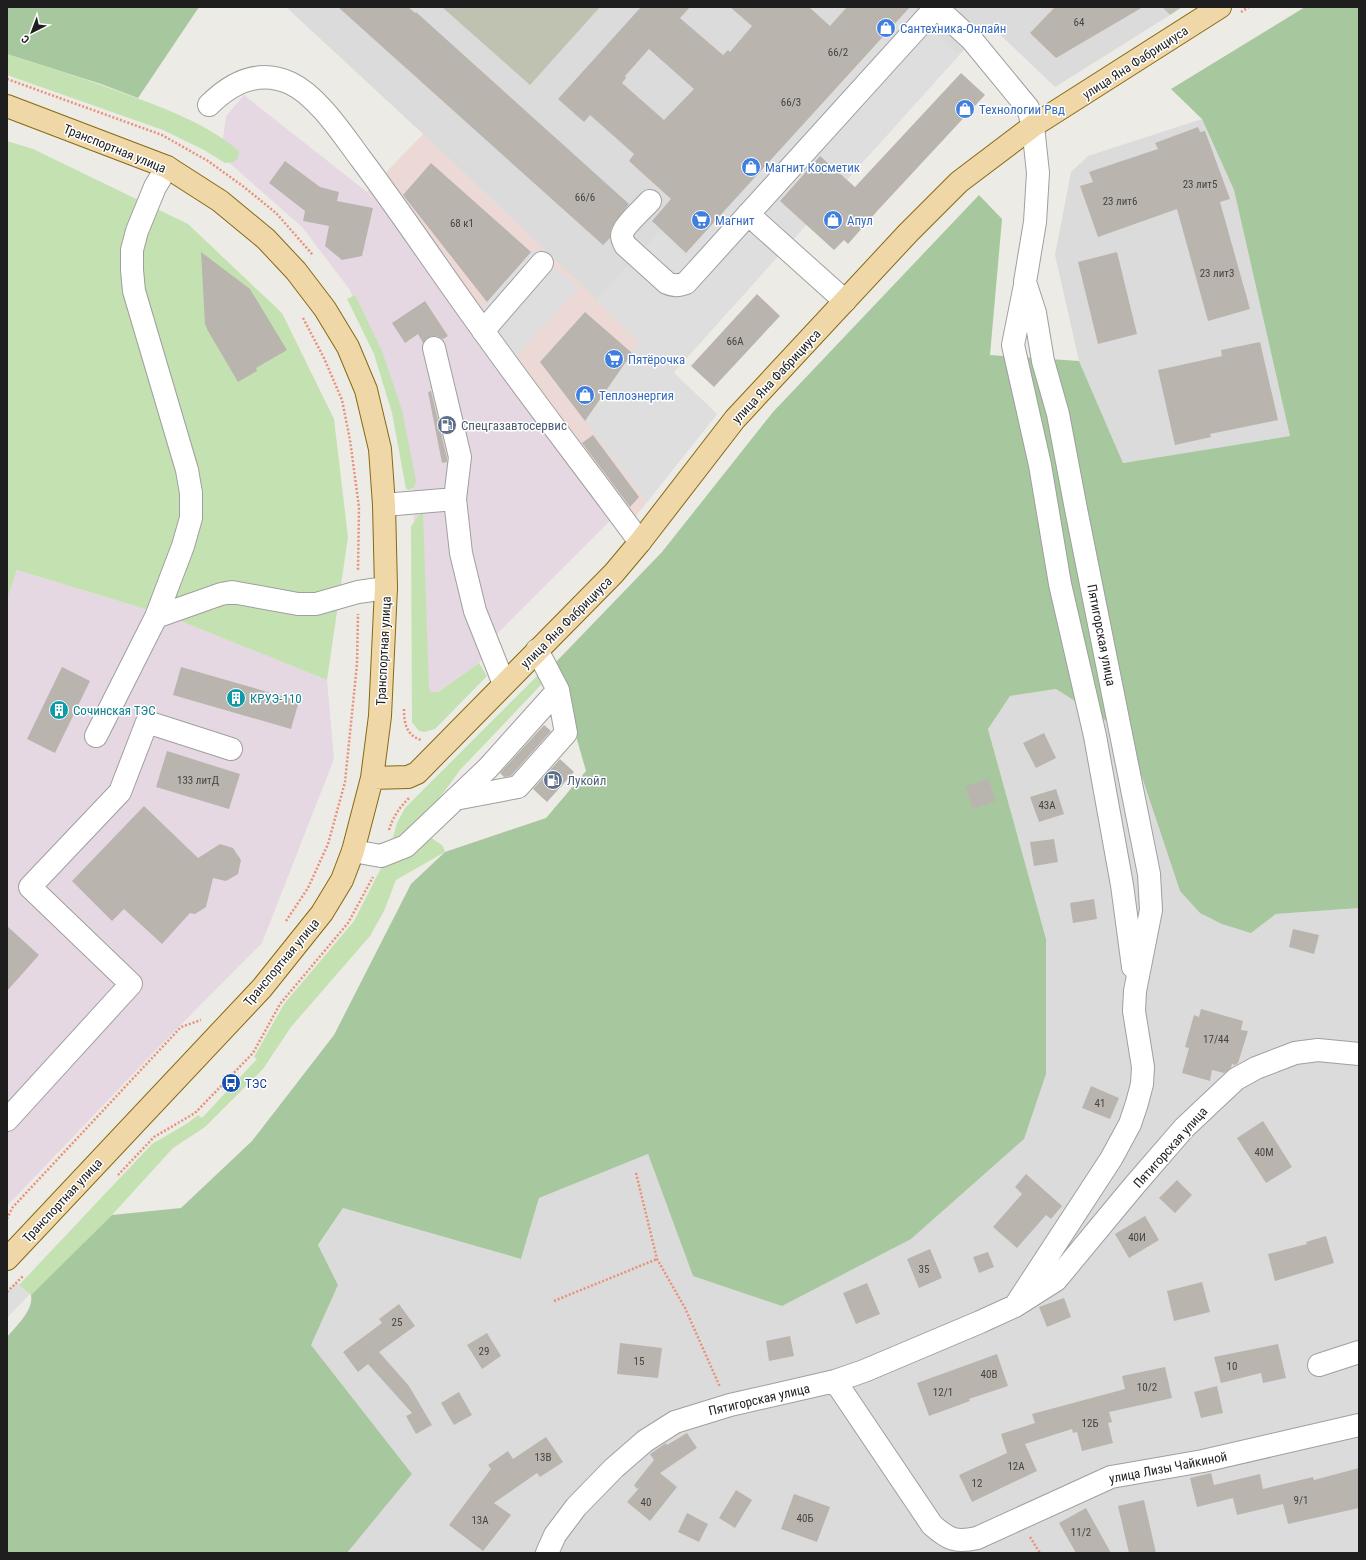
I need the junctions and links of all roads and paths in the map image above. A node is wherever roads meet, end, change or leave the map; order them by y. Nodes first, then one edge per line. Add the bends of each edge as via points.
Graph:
1 (958, 7) edge
2 (1220, 7) edge
3 (7, 79) edge
4 (1008, 83) junction
5 (209, 105) dead end
6 (7, 106) edge
7 (1033, 126) junction
8 (167, 167) junction
9 (650, 201) dead end
10 (748, 214) junction
11 (317, 260) dead end
12 (542, 263) dead end
13 (1025, 282) junction
14 (845, 301) junction
15 (301, 315) dead end
16 (483, 330) junction
17 (434, 348) dead end
18 (455, 499) junction
19 (384, 505) junction
20 (640, 542) junction
21 (386, 588) junction
22 (358, 592) junction
23 (156, 616) junction
24 (537, 650) junction
25 (504, 684) junction
26 (558, 690) junction
27 (404, 703) dead end
28 (407, 730) dead end
29 (96, 736) dead end
30 (231, 750) dead end
31 (372, 778) junction
32 (455, 799) junction
33 (354, 851) junction
34 (374, 875) dead end
35 (283, 925) dead end
36 (1135, 991) junction
37 (204, 1018) dead end
38 (1359, 1054) edge
39 (7, 1120) edge
40 (636, 1173) dead end
41 (115, 1178) dead end
42 (7, 1219) edge
43 (7, 1258) edge
44 (657, 1259) junction
45 (27, 1270) dead end
46 (7, 1292) edge
47 (554, 1301) dead end
48 (1015, 1306) junction
49 (1359, 1352) edge
50 (1319, 1365) dead end
51 (835, 1381) junction
52 (730, 1405) junction
53 (1359, 1425) edge
54 (962, 1547) edge
55 (547, 1553) edge

1 - 4 street via 982,29
2 - 7 main road, улица Яна Фабрициуса
3 - 11 path via 162,135 208,161 276,213
4 - 7 street, Пятигорская улица via 1028,108
4 - 10 street via 972,40 936,7
5 - 16 street via 221,93 255,77 274,78 292,84 312,99 334,122
6 - 8 main road, Транспортная улица
7 - 13 street, Пятигорская улица via 1038,173 1035,222
7 - 14 main road, улица Яна Фабрициуса via 959,182
8 - 19 main road, Транспортная улица via 220,201 266,239 296,271 325,309 348,347 366,390 380,449
8 - 23 street via 155,187 132,250 134,291 187,470 191,493 191,518
9 - 10 street via 625,228 622,240 673,286 686,283
10 - 14 street
12 - 16 street
13 - 36 street, Пятигорская улица via 1013,345 1040,465 1060,584 1096,736 1126,906
13 - 36 street, Пятигорская улица via 1035,313 1043,361 1058,414 1149,874 1151,910
14 - 20 main road, улица Яна Фабрициуса via 735,419
15 - 22 path via 324,358 342,400 359,507
16 - 20 street
17 - 18 street via 460,457
18 - 19 street
18 - 25 street via 461,553 475,611
19 - 21 main road, Транспортная улица
20 - 24 main road, улица Яна Фабрициуса via 614,574
21 - 22 street
21 - 31 main road, Транспортная улица via 380,716
22 - 23 street via 316,604 298,604 237,593 221,594
22 - 35 path via 357,664 345,782 328,844 308,888
23 - 29 street
24 - 25 main road, улица Яна Фабрициуса
24 - 26 street
25 - 31 main road, улица Яна Фабрициуса via 417,773 408,777
26 - 32 street via 488,768
26 - 32 street via 566,733 518,787
27 - 28 path
30 - 39 street via 147,722 120,792 30,887 131,984
31 - 33 main road, Транспортная улица
32 - 33 street via 406,846 381,856
33 - 43 main road, Транспортная улица via 342,880 322,913 262,988
34 - 41 path via 348,923 280,1004 253,1053 195,1113 154,1138
36 - 48 street, Пятигорская улица via 1134,1011 1143,1067 1142,1084 1130,1124 1111,1159
37 - 42 path via 181,1027 12,1208
38 - 48 street, Пятигорская улица via 1318,1050 1295,1053 1256,1068 1236,1079 1184,1128 1056,1280
40 - 44 path
44 - 47 path
44 - 52 path via 685,1308 718,1385
45 - 46 path
48 - 51 street, Пятигорская улица
49 - 50 street
51 - 52 street, Пятигорская улица
51 - 54 street, улица Лизы Чайкиной via 932,1524
52 - 55 street, Пятигорская улица via 675,1422 645,1441 576,1507 555,1535
53 - 54 street, улица Лизы Чайкиной via 1203,1461 1111,1477 976,1538

